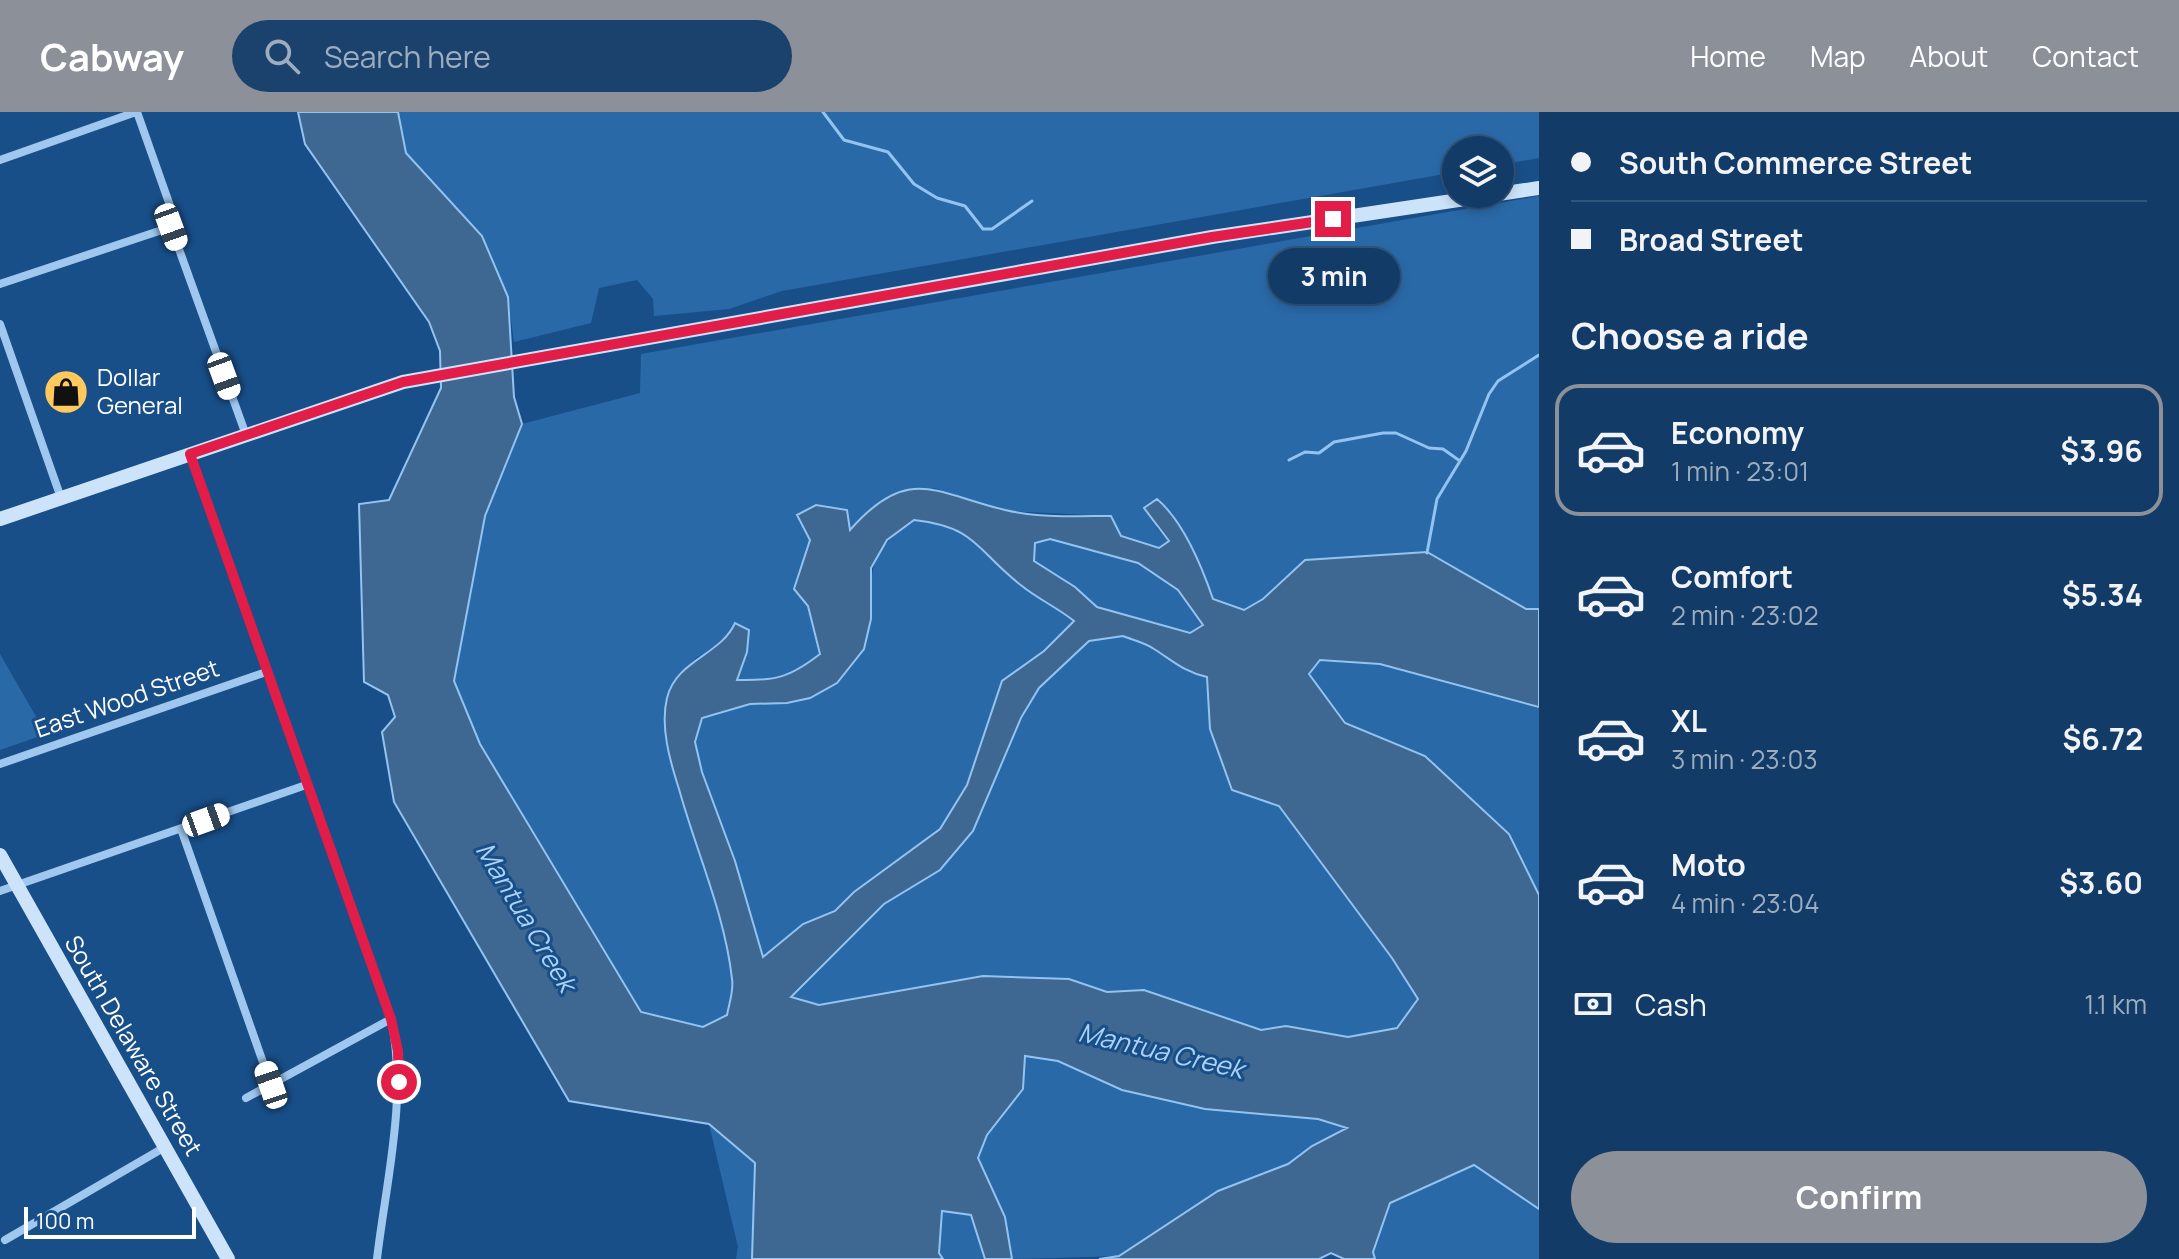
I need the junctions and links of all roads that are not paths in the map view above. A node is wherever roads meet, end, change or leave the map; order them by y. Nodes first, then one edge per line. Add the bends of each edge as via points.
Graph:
1 (137, 112) edge
2 (0, 160) edge
3 (1539, 188) edge
4 (171, 227) junction
5 (0, 284) edge
6 (0, 324) edge
7 (246, 435) junction
8 (190, 454) junction
9 (61, 498) junction
10 (0, 519) edge
11 (266, 672) junction
12 (0, 764) edge
13 (306, 785) junction
14 (181, 829) junction
15 (0, 855) edge
16 (17, 885) junction
17 (0, 891) edge
18 (391, 1019) junction
19 (271, 1085) junction
20 (246, 1098) dead end
21 (165, 1147) junction
22 (5, 1240) dead end
23 (228, 1259) edge
24 (377, 1259) edge

1 - 2 street
1 - 4 street via 174,217
3 - 7 main road via 1212,237 435,375
4 - 5 street
4 - 7 street
6 - 9 street
7 - 8 main road
8 - 9 main road
8 - 11 street
9 - 10 main road
11 - 12 street, East Wood Street
11 - 13 street
13 - 14 street
13 - 18 street
14 - 16 street
14 - 19 street
15 - 16 main road, South Delaware Street
16 - 17 street
16 - 21 main road, South Delaware Street
18 - 19 street
18 - 24 street via 399,1082
19 - 20 street
21 - 22 street
21 - 23 main road, South Delaware Street

